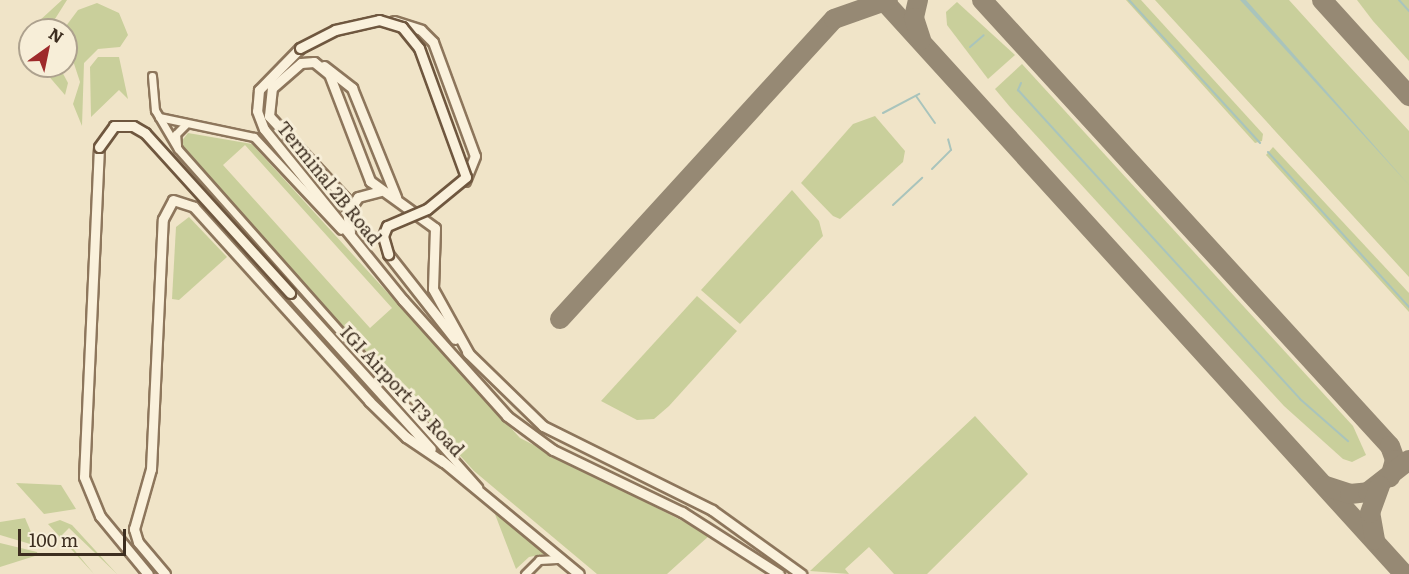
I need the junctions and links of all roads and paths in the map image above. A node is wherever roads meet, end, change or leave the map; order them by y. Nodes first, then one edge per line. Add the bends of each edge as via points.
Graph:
1 (386, 21) junction
2 (314, 62) junction
3 (152, 76) dead end
4 (157, 115) junction
5 (185, 125) junction
6 (178, 149) junction
7 (465, 181) junction
8 (381, 191) junction
9 (400, 200) junction
10 (348, 212) junction
11 (354, 242) junction
12 (469, 354) junction
13 (443, 462) junction
14 (480, 489) junction
15 (684, 494) junction
16 (682, 512) junction
17 (575, 570) edge
18 (148, 574) edge
19 (165, 574) edge
20 (525, 574) edge
21 (778, 574) edge
22 (801, 574) edge

1 - 7 main road, bridge via 402,27 419,48
1 - 7 main road, bridge via 417,27 433,42 475,156
1 - 11 main road, Terminal 2B Road, bridge via 335,30 300,48 262,82 258,117
2 - 8 main road via 329,74 366,174
2 - 9 main road via 349,83 389,188
2 - 10 main road via 296,65 275,83 268,99 269,116 342,194
3 - 4 street
4 - 5 street
4 - 6 street
5 - 6 street via 176,134
5 - 11 street via 234,129 254,137
6 - 14 street
7 - 12 main road, Terminal 2B Road, bridge via 427,208 387,226 383,236 388,254
8 - 9 main road
8 - 10 main road via 358,196
9 - 12 main road via 435,228 433,288
10 - 11 main road
11 - 16 main road, Terminal 2B Road via 522,430
12 - 15 main road, Terminal 2B Road via 543,426
13 - 14 main road, IGI Airport T3 Road
13 - 18 main road, IGI Airport T3 Road, bridge via 145,133 126,124 104,133 99,147 84,477 100,516
13 - 19 main road via 391,423 194,207 173,200 163,219 151,469 134,529 138,542
14 - 17 main road, IGI Airport T3 Road
15 - 16 main road via 678,505
15 - 22 main road, Terminal 2B Road
16 - 21 main road, Terminal 2B Road
17 - 20 street via 548,558

